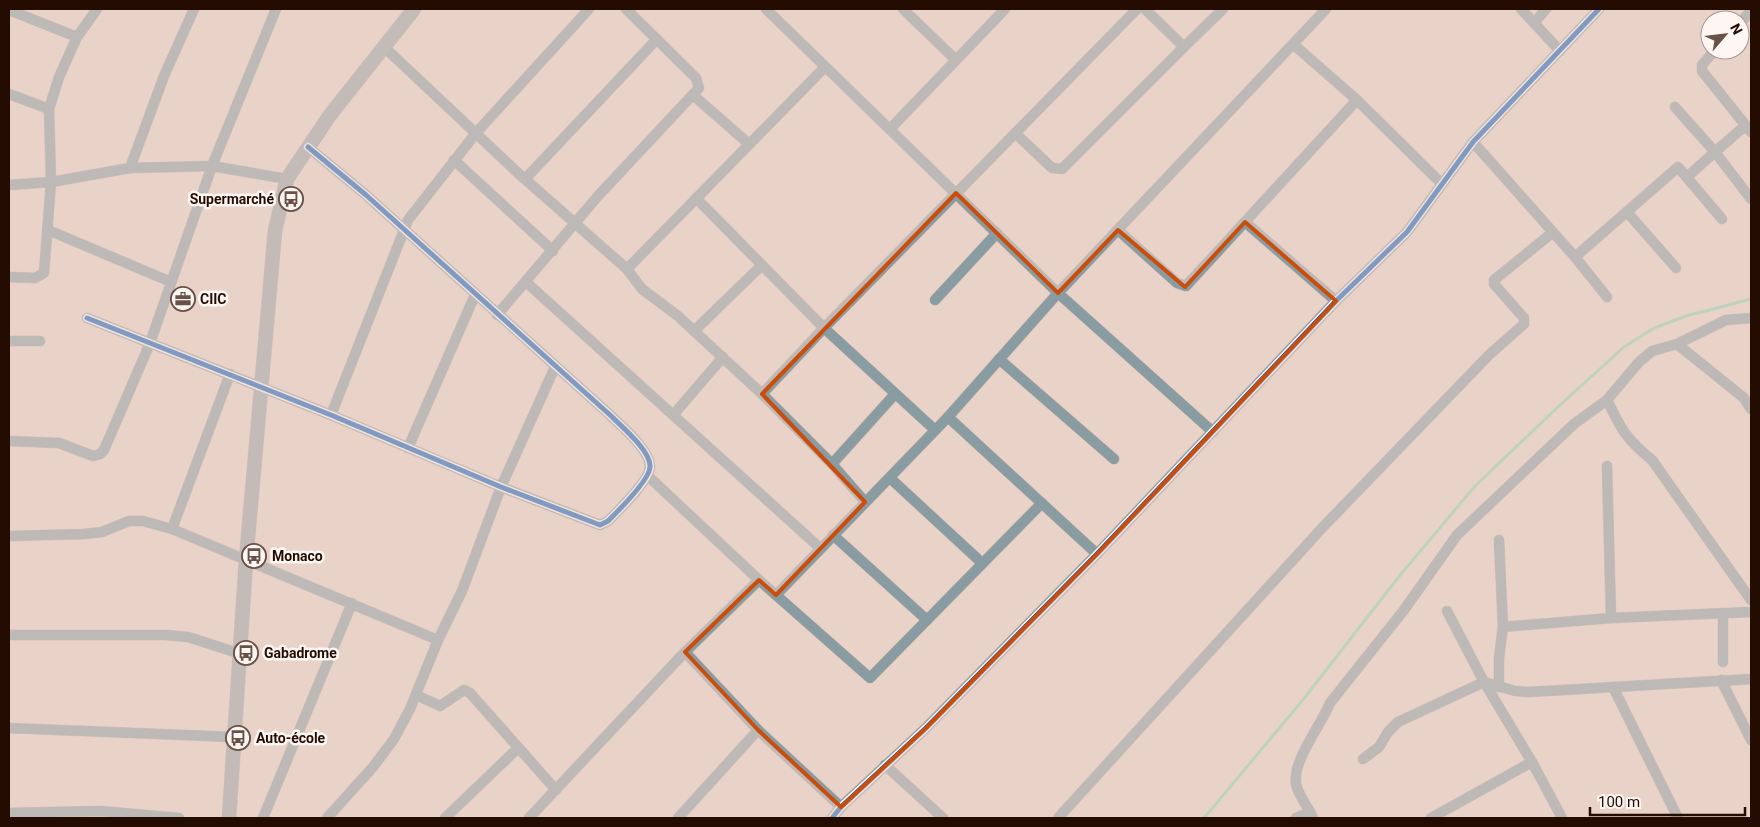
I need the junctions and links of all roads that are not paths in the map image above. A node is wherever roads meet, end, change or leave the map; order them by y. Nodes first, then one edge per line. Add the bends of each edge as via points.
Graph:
1 (97, 9) edge
2 (194, 9) edge
3 (276, 9) edge
4 (414, 9) edge
5 (589, 9) edge
6 (626, 9) edge
7 (766, 9) edge
8 (903, 9) edge
9 (1005, 9) edge
10 (1137, 9) edge
11 (1145, 9) edge
12 (1223, 9) edge
13 (1326, 9) edge
14 (1521, 9) edge
15 (1546, 9) edge
16 (1599, 9) edge
17 (9, 10) edge
18 (1534, 23) junction
19 (77, 37) junction
20 (656, 39) junction
21 (1293, 44) junction
22 (383, 46) junction
23 (1184, 47) junction
24 (1560, 51) junction
25 (955, 59) junction
26 (1706, 60) edge
27 (825, 67) junction
28 (9, 94) edge
29 (693, 95) junction
30 (1357, 100) junction
31 (1675, 107) dead end
32 (49, 109) junction
33 (1749, 128) edge
34 (890, 129) junction
35 (476, 133) junction
36 (1015, 133) junction
37 (1472, 142) junction
38 (748, 144) junction
39 (308, 147) junction
40 (1715, 152) junction
41 (454, 160) junction
42 (212, 166) junction
43 (130, 168) junction
44 (1687, 177) junction
45 (526, 178) junction
46 (287, 179) junction
47 (51, 182) junction
48 (1442, 184) junction
49 (9, 186) edge
50 (956, 193) junction
51 (696, 198) junction
52 (1751, 199) edge
53 (1628, 212) junction
54 (1722, 219) dead end
55 (1245, 222) junction
56 (576, 224) junction
57 (48, 230) junction
58 (403, 230) junction
59 (1118, 230) junction
60 (997, 233) junction
61 (1552, 233) junction
62 (553, 251) junction
63 (1575, 257) junction
64 (762, 265) junction
65 (1676, 268) dead end
66 (627, 269) junction
67 (9, 277) edge
68 (171, 282) junction
69 (526, 282) junction
70 (1058, 294) junction
71 (475, 296) junction
72 (1607, 297) dead end
73 (935, 300) dead end
74 (1336, 301) junction
75 (497, 315) junction
76 (87, 318) dead end
77 (1751, 318) edge
78 (824, 328) junction
79 (694, 331) junction
80 (9, 341) edge
81 (40, 341) dead end
82 (150, 343) junction
83 (1677, 344) junction
84 (723, 357) junction
85 (999, 359) junction
86 (555, 367) junction
87 (230, 374) junction
88 (261, 387) junction
89 (762, 394) junction
90 (895, 394) junction
91 (1606, 400) junction
92 (1751, 409) edge
93 (674, 414) junction
94 (331, 415) junction
95 (948, 417) junction
96 (935, 430) junction
97 (1213, 432) junction
98 (9, 441) edge
99 (408, 448) junction
100 (1114, 459) dead end
101 (832, 464) junction
102 (1607, 466) dead end
103 (648, 476) junction
104 (890, 478) junction
105 (501, 488) junction
106 (865, 502) junction
107 (1042, 503) junction
108 (172, 529) junction
109 (833, 535) junction
110 (9, 536) edge
111 (1499, 540) dead end
112 (820, 548) junction
113 (1097, 554) junction
114 (246, 560) junction
115 (982, 563) junction
116 (759, 580) junction
117 (776, 595) junction
118 (1751, 600) edge
119 (352, 603) junction
120 (1447, 611) dead end
121 (1751, 612) edge
122 (1723, 614) junction
123 (1611, 618) junction
124 (927, 620) junction
125 (1503, 628) junction
126 (9, 635) edge
127 (438, 640) junction
128 (685, 652) junction
129 (240, 654) junction
130 (1723, 662) dead end
131 (1751, 679) edge
132 (1722, 680) junction
133 (1484, 682) junction
134 (1499, 687) junction
135 (1613, 687) junction
136 (416, 695) junction
137 (9, 728) edge
138 (758, 730) junction
139 (233, 737) junction
140 (1751, 740) edge
141 (517, 749) junction
142 (1363, 759) dead end
143 (1532, 762) junction
144 (885, 766) junction
145 (556, 790) junction
146 (841, 807) junction
147 (9, 813) edge
148 (1311, 815) edge
149 (179, 818) edge
150 (229, 818) edge
151 (262, 818) edge
152 (327, 818) edge
153 (445, 818) edge
154 (529, 818) edge
155 (678, 818) edge
156 (832, 818) edge
157 (943, 818) edge
158 (1058, 818) edge
159 (1296, 818) edge
160 (1431, 818) edge
161 (1562, 818) edge
162 (1678, 818) edge

1 - 19 street
2 - 43 street via 164,76
3 - 42 street
4 - 22 street
5 - 35 street
6 - 20 street
7 - 27 street
8 - 25 street
9 - 25 street
10 - 36 street
11 - 23 street
12 - 23 street
13 - 21 street
14 - 18 street
15 - 18 street
16 - 24 street
17 - 19 street
18 - 24 street
19 - 32 street
20 - 29 street via 696,78 699,88
20 - 45 street
21 - 30 street
21 - 59 street
22 - 35 street
22 - 39 street
23 - 36 street via 1062,169 1052,168
24 - 37 street
25 - 34 street
26 - 33 street via 1702,71
27 - 34 street
27 - 38 street
28 - 32 street
29 - 38 street
29 - 56 street via 598,196
30 - 48 street
30 - 55 street
31 - 40 street
32 - 47 street
33 - 40 street
34 - 50 street
35 - 41 street
35 - 45 street
36 - 50 street
37 - 48 street
37 - 61 street
38 - 51 street
39 - 46 street
39 - 58 street
40 - 44 street
40 - 52 street
41 - 58 street
41 - 62 street
42 - 43 street
42 - 46 street
42 - 68 street
43 - 47 street
44 - 53 street via 1678,167
44 - 54 street
45 - 56 street
46 - 88 street via 274,231
47 - 49 street
47 - 57 street
48 - 74 street via 1407,232
50 - 60 street
50 - 78 street
51 - 64 street
51 - 66 street
53 - 63 street
53 - 65 street
55 - 59 street via 1186,286 1177,284
55 - 74 street
56 - 62 street
56 - 66 street
57 - 67 street via 44,273 41,276
57 - 68 street
58 - 71 street
58 - 94 street
59 - 70 street
60 - 70 street
60 - 73 street
61 - 63 street
61 - 158 street via 1494,280 1524,318 1524,324 1489,355 1323,527
62 - 69 street
63 - 72 street
64 - 78 street
64 - 79 street
66 - 79 street via 642,289
68 - 82 street
69 - 75 street
69 - 93 street
70 - 85 street
70 - 97 street
71 - 75 street
71 - 99 street
74 - 97 street
75 - 86 street
76 - 82 street
77 - 83 street via 1726,320
78 - 89 street
78 - 90 street
79 - 84 street
80 - 81 street
82 - 87 street
82 - 98 street via 100,454 87,454 59,443
83 - 91 street via 1652,351
83 - 92 street via 1744,398
84 - 89 street
84 - 93 street
85 - 95 street
85 - 100 street
86 - 103 street via 635,440 650,466
86 - 105 street
87 - 88 street
87 - 108 street
88 - 94 street
88 - 114 street
89 - 101 street
90 - 96 street
90 - 101 street
91 - 118 street via 1621,431 1652,460
91 - 148 street via 1574,424 1457,535 1404,610 1330,703 1295,774 1297,788
93 - 112 street
94 - 99 street
95 - 96 street
95 - 107 street
96 - 104 street
97 - 113 street
99 - 105 street
101 - 106 street
102 - 123 street
103 - 105 street via 616,514 600,526
103 - 116 street
104 - 106 street
104 - 115 street
105 - 127 street via 462,592
106 - 109 street
107 - 113 street
107 - 115 street
108 - 110 street via 143,521 129,521 93,533
108 - 114 street
109 - 112 street
109 - 124 street
111 - 125 street
112 - 117 street
113 - 144 street
114 - 119 street
114 - 129 street
115 - 124 street
116 - 117 street
116 - 128 street
117 - 124 street via 870,678
119 - 127 street
119 - 151 street
120 - 133 street
121 - 122 street
122 - 123 street
122 - 130 street
123 - 125 street
125 - 134 street
126 - 129 street via 166,635 188,637
127 - 136 street
128 - 138 street
128 - 145 street
129 - 139 street
131 - 132 street
132 - 135 street
132 - 140 street
133 - 134 street
133 - 142 street via 1398,722 1379,747
133 - 143 street
134 - 135 street via 1529,692
135 - 162 street
136 - 141 street via 440,706 464,690 470,693
136 - 152 street via 394,739 373,768
137 - 139 street
138 - 146 street
138 - 155 street
139 - 150 street
141 - 145 street
141 - 153 street
143 - 160 street
143 - 161 street
144 - 146 street
144 - 157 street
145 - 154 street
146 - 156 street
147 - 149 street via 100,811
148 - 159 street

